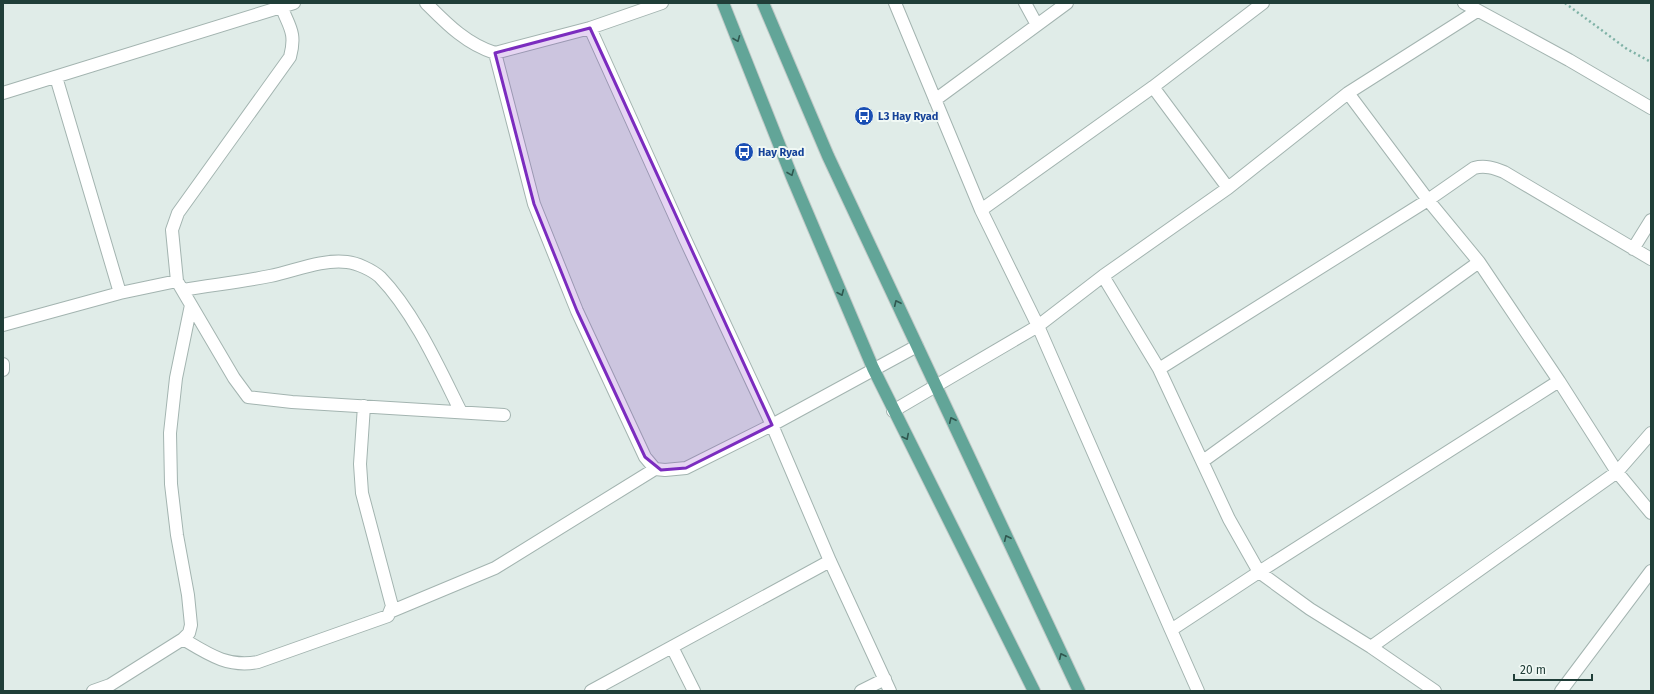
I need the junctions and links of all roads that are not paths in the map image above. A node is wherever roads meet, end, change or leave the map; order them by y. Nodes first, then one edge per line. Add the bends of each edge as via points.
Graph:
1 (294, 3) edge
2 (426, 3) edge
3 (662, 3) edge
4 (723, 3) edge
5 (764, 3) edge
6 (895, 3) edge
7 (1024, 3) edge
8 (1067, 3) edge
9 (1262, 3) edge
10 (1464, 3) edge
11 (281, 5) edge
12 (1477, 11) junction
13 (1037, 24) junction
14 (590, 28) junction
15 (495, 53) junction
16 (56, 77) junction
17 (1153, 87) junction
18 (3, 93) edge
19 (1348, 93) junction
20 (935, 100) junction
21 (1651, 108) edge
22 (1228, 188) junction
23 (1428, 200) junction
24 (981, 210) junction
25 (1651, 220) edge
26 (1634, 248) junction
27 (1651, 260) edge
28 (1479, 262) junction
29 (1103, 276) junction
30 (180, 285) junction
31 (120, 293) junction
32 (191, 305) junction
33 (3, 325) edge
34 (1038, 326) junction
35 (917, 346) junction
36 (3, 364) edge
37 (873, 368) junction
38 (1159, 369) junction
39 (3, 370) edge
40 (1559, 381) junction
41 (935, 385) junction
42 (364, 406) junction
43 (893, 411) junction
44 (461, 412) junction
45 (504, 415) dead end
46 (772, 425) junction
47 (1651, 434) edge
48 (1203, 461) junction
49 (655, 469) junction
50 (1617, 472) junction
51 (1651, 514) edge
52 (830, 561) junction
53 (1651, 570) edge
54 (1259, 572) junction
55 (392, 610) junction
56 (1171, 630) junction
57 (183, 639) junction
58 (1371, 646) junction
59 (672, 647) junction
60 (885, 679) junction
61 (93, 691) edge
62 (591, 691) edge
63 (694, 691) edge
64 (861, 691) edge
65 (890, 691) edge
66 (1034, 691) edge
67 (1079, 691) edge
68 (1198, 691) edge
69 (1435, 691) edge
70 (1561, 691) edge

1 - 11 street
2 - 15 street via 470,42
3 - 14 street
4 -> 37 main road via 792,177
35 -> 5 main road via 828,156
6 - 20 street
7 - 13 street
8 - 13 street
9 - 17 street
10 - 12 street
11 - 16 street
11 - 30 street via 292,30 294,43 290,57 178,213 172,230
12 - 19 street
12 - 21 street
13 - 20 street
14 - 15 street
14 - 46 street
15 - 49 street via 534,204 581,318 645,457
16 - 18 street
16 - 31 street
17 - 22 street
17 - 24 street
19 - 22 street
19 - 23 street
20 - 24 street
22 - 29 street
23 - 26 street via 1474,168 1494,168
23 - 28 street
23 - 38 street
24 - 34 street
25 - 26 street
26 - 27 street
28 - 40 street
28 - 48 street
29 - 34 street
29 - 38 street
30 - 31 street
30 - 32 street
30 - 44 street via 270,276 333,261 349,262 363,267 379,276 397,298 425,342
31 - 33 street
32 - 42 street via 248,397
32 - 57 street via 176,378 170,433 176,535 191,625 189,633
34 - 41 street
34 - 56 street
35 - 37 street
35 - 41 main road
36 - 39 street
37 - 43 main road
37 - 46 street
38 - 48 street
40 - 50 street
40 - 54 street
41 - 43 street
67 -> 41 main road
42 - 44 street
42 - 55 street via 360,464 362,494
43 -> 66 main road
44 - 45 street
46 - 49 street via 686,468
46 - 52 street
47 - 50 street
48 - 54 street via 1229,519
49 - 55 street via 495,568
50 - 51 street
50 - 58 street
52 - 59 street
52 - 60 street
53 - 70 street
54 - 56 street
54 - 58 street via 1310,609
55 - 57 street via 386,618 258,662 245,664 220,660
56 - 68 street
57 - 61 street via 110,685
58 - 69 street
59 - 62 street
59 - 63 street
60 - 64 street
60 - 65 street

